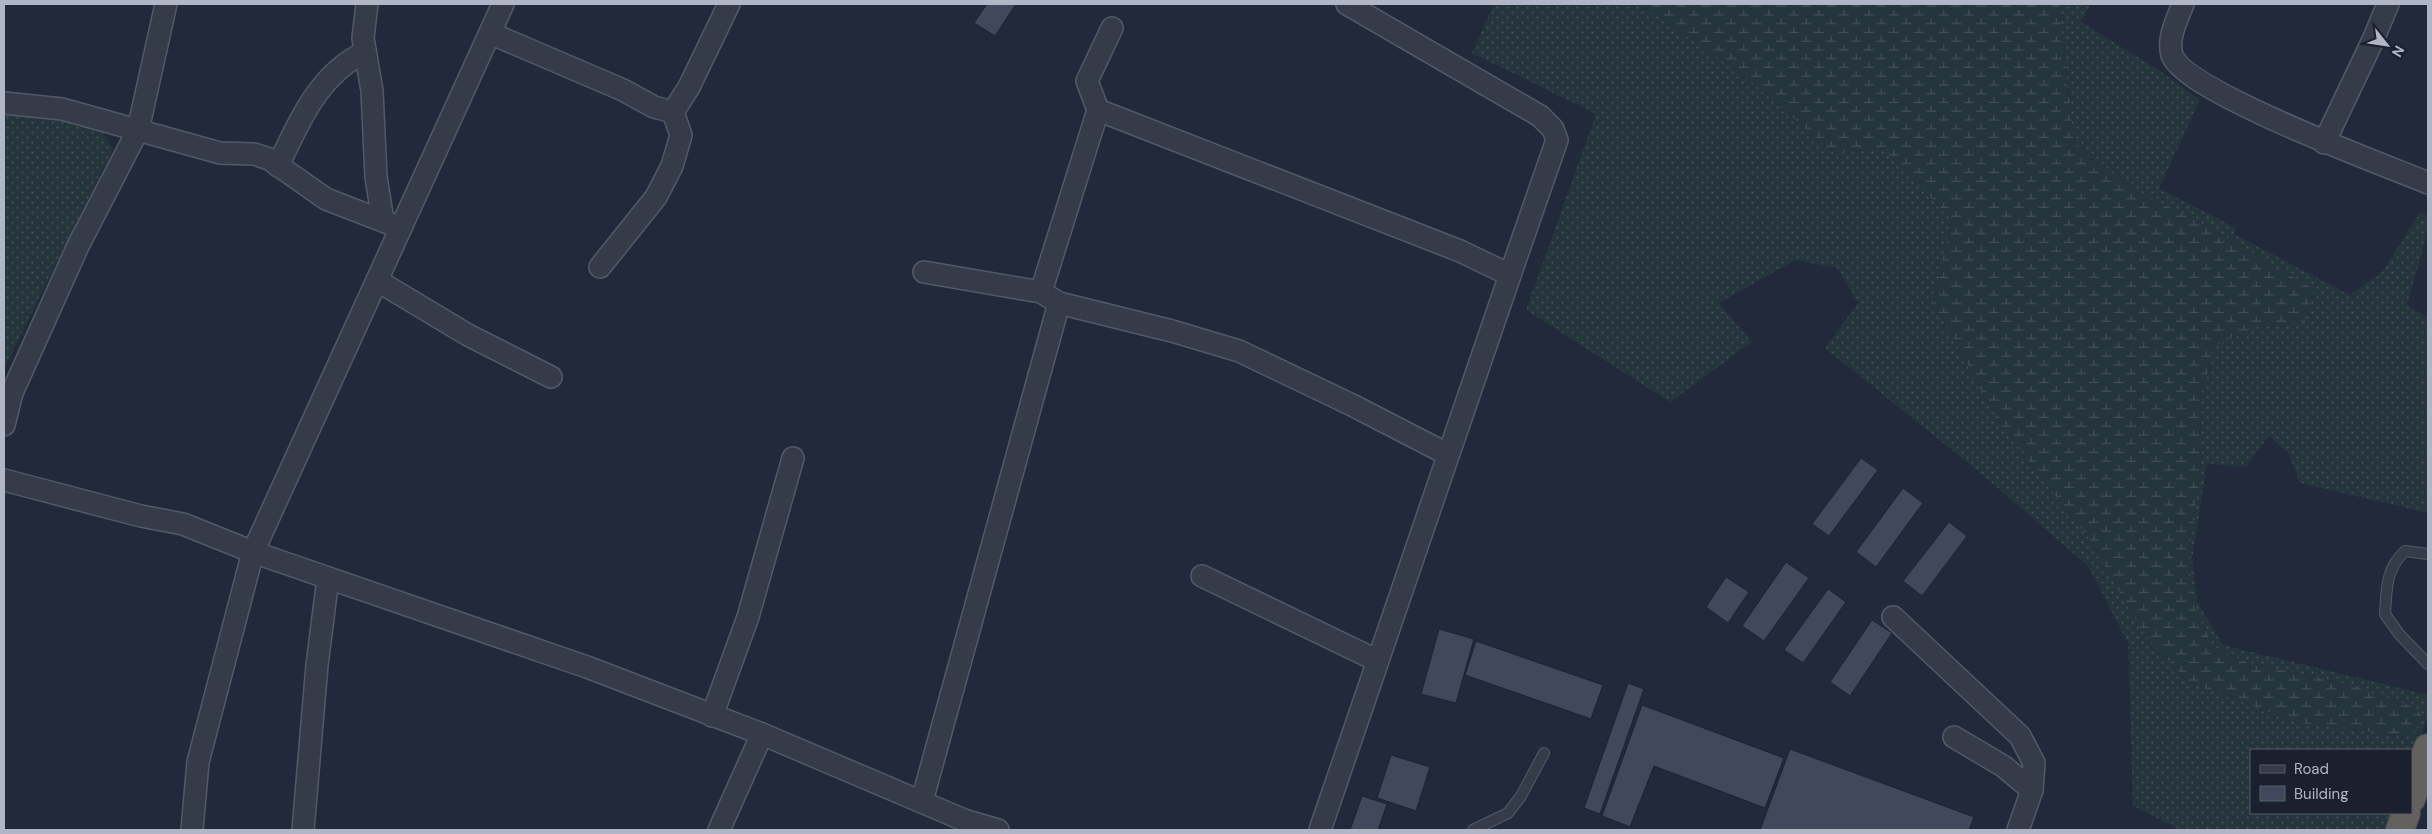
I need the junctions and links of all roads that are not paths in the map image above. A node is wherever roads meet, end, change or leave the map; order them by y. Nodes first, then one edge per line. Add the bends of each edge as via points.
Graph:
1 (166, 4) edge
2 (367, 4) edge
3 (503, 4) edge
4 (729, 4) edge
5 (1347, 4) edge
6 (2183, 4) edge
7 (2388, 4) edge
8 (1112, 28) dead end
9 (490, 33) junction
10 (365, 52) junction
11 (4, 103) edge
12 (1098, 110) junction
13 (674, 112) junction
14 (138, 130) junction
15 (2324, 143) junction
16 (278, 166) junction
17 (2428, 183) edge
18 (392, 225) junction
19 (600, 268) dead end
20 (924, 272) dead end
21 (1510, 275) junction
22 (378, 281) junction
23 (1041, 292) junction
24 (1059, 304) junction
25 (551, 377) dead end
26 (4, 425) edge
27 (1447, 454) junction
28 (793, 458) dead end
29 (4, 480) edge
30 (253, 552) junction
31 (2428, 554) edge
32 (1202, 576) dead end
33 (328, 578) junction
34 (1893, 617) dead end
35 (1376, 660) junction
36 (2428, 664) edge
37 (712, 716) junction
38 (762, 734) junction
39 (1954, 737) dead end
40 (2428, 748) edge
41 (1544, 752) dead end
42 (2032, 790) junction
43 (2412, 796) edge
44 (922, 801) junction
45 (2406, 814) edge
46 (961, 825) edge
47 (192, 830) edge
48 (303, 830) edge
49 (719, 830) edge
50 (998, 830) edge
51 (1320, 830) edge
52 (1473, 830) edge
53 (2018, 830) edge
54 (2400, 830) edge

1 - 14 street
2 - 10 street via 363,38
3 - 9 street
4 - 13 street
5 - 21 street via 1540,116 1553,129 1557,140
6 - 15 street via 2170,41 2173,56 2184,70 2212,88
7 - 15 street
8 - 12 street via 1087,81
9 - 13 street via 623,90 654,107
9 - 18 street
10 - 16 street via 338,68 319,89
10 - 18 street via 372,91 376,178
11 - 14 street via 62,109
12 - 21 street via 1460,251
12 - 23 street
13 - 19 street via 681,135 672,166 656,197
14 - 16 street via 220,153 254,154
14 - 26 street via 78,246 12,393
15 - 17 street
16 - 18 street via 326,199
18 - 22 street
20 - 23 street
21 - 27 street
22 - 25 street via 468,335
22 - 30 street via 324,392
23 - 24 street
24 - 27 street via 1239,351
24 - 44 street
27 - 35 street
28 - 37 street via 748,617
29 - 30 street via 182,524
30 - 33 street
30 - 47 street via 198,762
31 - 36 lane via 2405,551 2394,562 2387,584 2385,614
32 - 35 street
33 - 37 street via 587,667
33 - 48 street
34 - 42 street via 2020,736 2034,763
35 - 51 street
37 - 38 street
38 - 44 street
38 - 49 street
39 - 42 street via 2003,766
40 - 43 highway
41 - 52 lane via 1521,796 1508,813
42 - 53 street
44 - 46 street
45 - 54 highway
46 - 50 street

